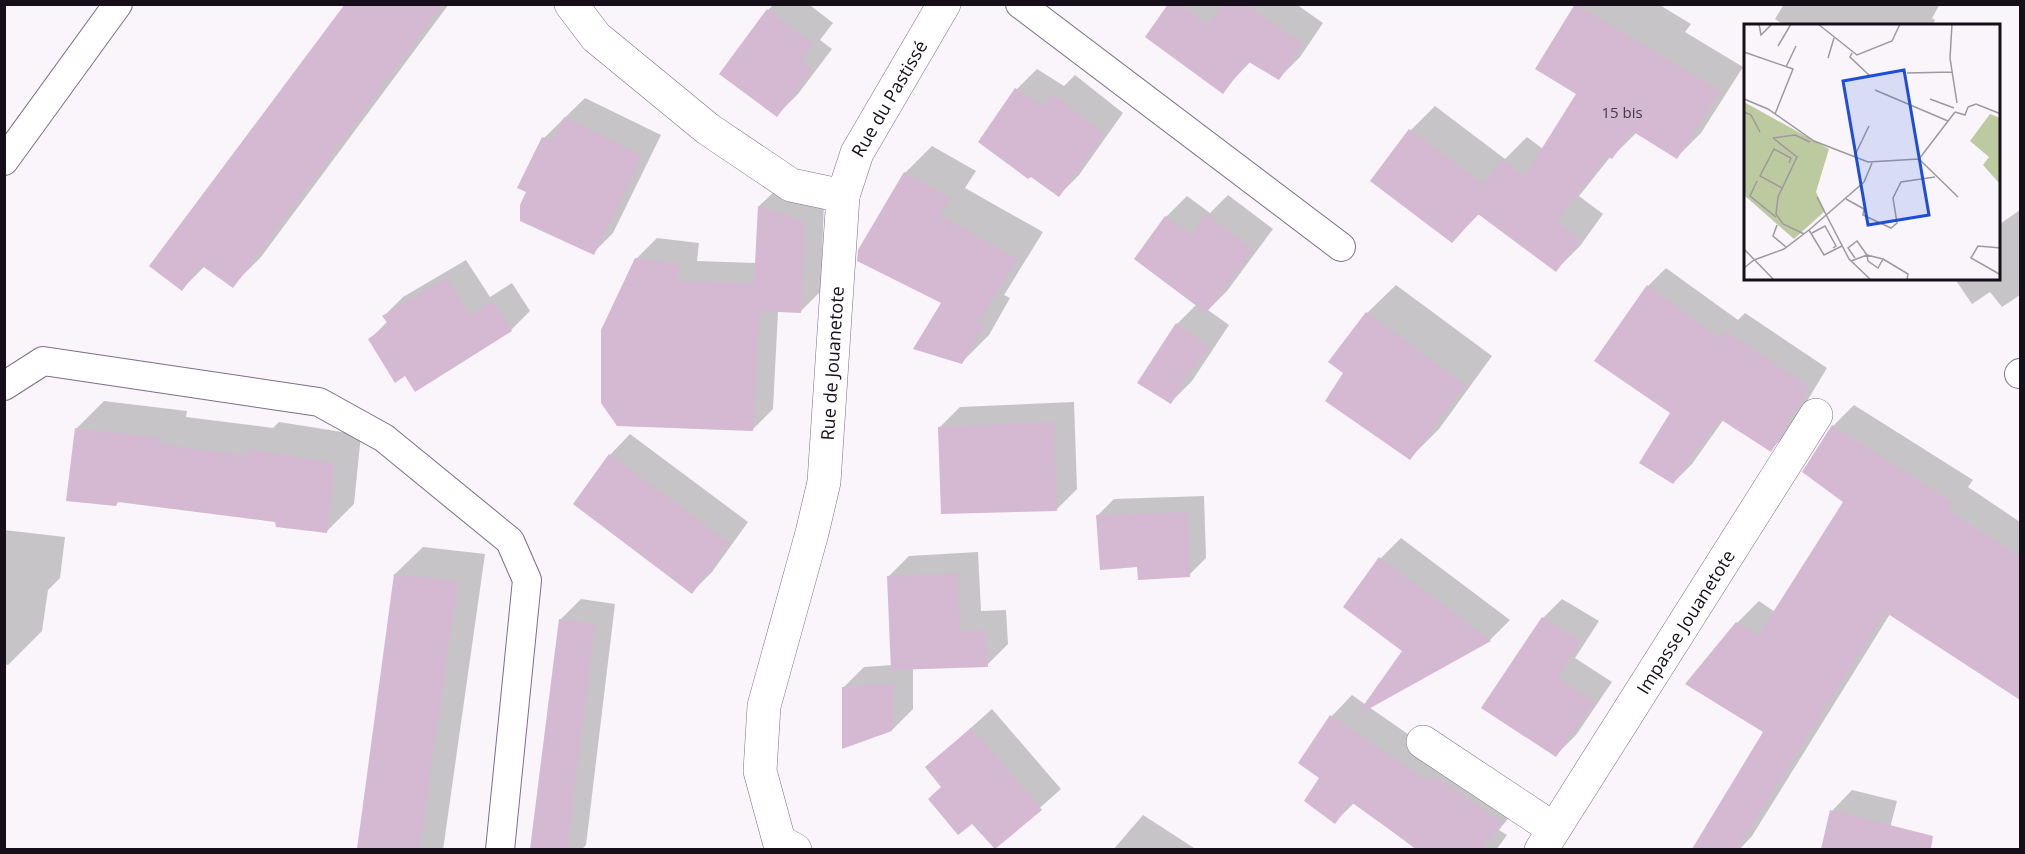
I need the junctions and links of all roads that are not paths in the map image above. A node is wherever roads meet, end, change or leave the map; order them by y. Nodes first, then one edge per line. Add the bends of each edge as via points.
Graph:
1 (118, 4) edge
2 (571, 4) edge
3 (944, 4) edge
4 (1020, 4) edge
5 (4, 161) edge
6 (843, 196) junction
7 (1341, 247) dead end
8 (4, 386) edge
9 (1816, 416) dead end
10 (1423, 742) dead end
11 (1548, 839) edge
12 (776, 847) edge
13 (500, 849) edge

1 - 5 lane
2 - 6 street via 596,37 708,129 791,185
3 - 6 street, Rue du Pastissé via 857,153
4 - 7 lane
6 - 12 street, Rue de Jouanetote via 824,482 764,706 760,771
8 - 13 lane via 43,361 319,402 384,438 510,541 527,580
9 - 11 street, Impasse Jouanetote
10 - 11 street, Impasse Jouanetote

